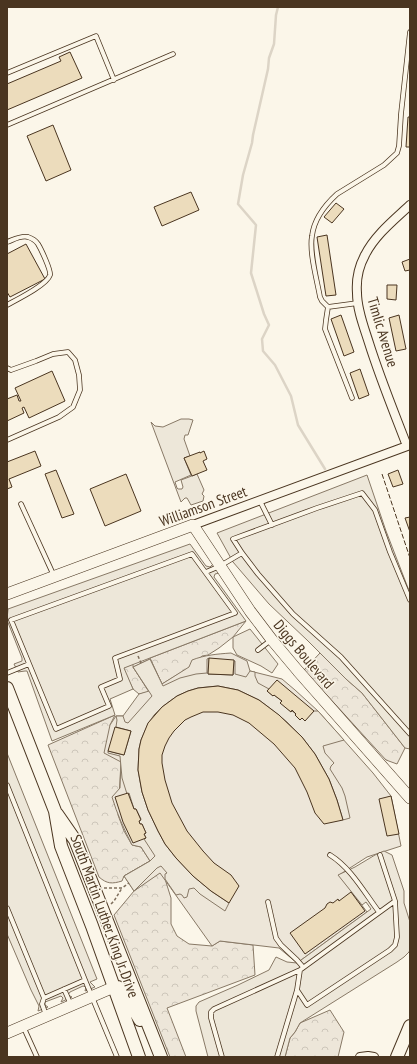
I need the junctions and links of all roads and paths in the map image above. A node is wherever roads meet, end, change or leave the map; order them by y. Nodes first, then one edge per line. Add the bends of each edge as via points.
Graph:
1 (410, 32) edge
2 (173, 54) dead end
3 (7, 72) edge
4 (114, 80) junction
5 (7, 124) edge
6 (410, 205) edge
7 (401, 214) junction
8 (410, 215) edge
9 (7, 242) edge
10 (358, 303) junction
11 (7, 305) edge
12 (328, 307) junction
13 (7, 368) edge
14 (352, 398) dead end
15 (7, 440) edge
16 (409, 446) edge
17 (260, 501) junction
18 (21, 504) dead end
19 (193, 525) junction
20 (272, 525) junction
21 (242, 553) junction
22 (220, 566) junction
23 (206, 572) junction
24 (54, 577) junction
25 (7, 594) edge
26 (410, 600) edge
27 (272, 640) junction
28 (258, 650) dead end
29 (29, 664) junction
30 (7, 673) edge
31 (7, 688) edge
32 (410, 734) edge
33 (7, 785) edge
34 (408, 792) edge
35 (55, 811) junction
36 (330, 855) dead end
37 (380, 855) dead end
38 (129, 884) dead end
39 (102, 888) dead end
40 (122, 888) junction
41 (395, 901) junction
42 (268, 902) dead end
43 (108, 905) dead end
44 (7, 908) edge
45 (379, 912) junction
46 (302, 969) junction
47 (85, 980) junction
48 (114, 987) junction
49 (64, 989) junction
50 (297, 990) junction
51 (92, 997) junction
52 (44, 998) junction
53 (71, 1006) junction
54 (46, 1016) junction
55 (23, 1026) junction
56 (410, 1026) edge
57 (7, 1033) edge
58 (160, 1054) edge
59 (37, 1057) edge
60 (117, 1057) edge
61 (139, 1057) edge
62 (222, 1057) edge
63 (277, 1057) edge
64 (360, 1057) edge
65 (374, 1057) edge
66 (397, 1057) edge

1 - 12 lane via 397,153 384,165 337,194 320,212 313,230 312,252 320,297
2 - 4 lane
3 - 4 lane via 96,36
4 - 5 lane
6 - 7 street, Timlic Avenue
7 - 8 street
7 - 10 street, Timlic Avenue via 364,255 357,278
9 - 11 lane via 26,236 32,239 37,243 50,275 40,286
10 - 12 lane
10 - 16 street, Timlic Avenue via 372,354
12 - 14 lane via 325,329
13 - 15 lane via 10,370 53,354 68,352 75,360 80,375 80,390 73,407 59,417
16 - 17 street, Williamson Street
17 - 19 street, Williamson Street
17 - 20 lane
18 - 24 lane
19 - 22 street, Diggs Boulevard
19 - 24 street, Williamson Street
20 - 21 lane via 233,540
20 - 26 lane via 362,493 374,510
21 - 22 lane
21 - 32 lane via 293,614 340,657
22 - 23 lane
22 - 27 street, Diggs Boulevard
23 - 29 lane via 192,554 11,620
23 - 29 lane via 235,614 115,658 120,679 101,687 109,706 56,728
24 - 25 street, Williamson Street
27 - 28 lane
27 - 34 street, Diggs Boulevard
29 - 30 lane
31 - 35 main road
33 - 47 lane
35 - 48 main road, South Martin Luther King Jr Drive via 61,846
35 - 58 main road, South Martin Luther King Jr Drive via 75,840
36 - 45 lane via 348,869
37 - 41 lane
38 - 40 path
39 - 40 path
40 - 43 path via 114,901
41 - 45 lane
41 - 50 lane via 397,937 395,945 390,950 307,1005
42 - 46 lane via 276,938
44 - 52 lane
45 - 46 lane
46 - 50 lane
46 - 62 lane via 211,1012
47 - 49 lane
47 - 51 lane
48 - 51 street
48 - 58 main road via 124,990
48 - 61 main road, South Martin Luther King Jr Drive
49 - 52 lane
49 - 53 lane
50 - 63 lane
51 - 53 street
51 - 60 lane
52 - 54 lane via 42,1004
53 - 54 street
54 - 55 street
55 - 57 street
55 - 59 lane
56 - 66 main road
64 - 65 street

